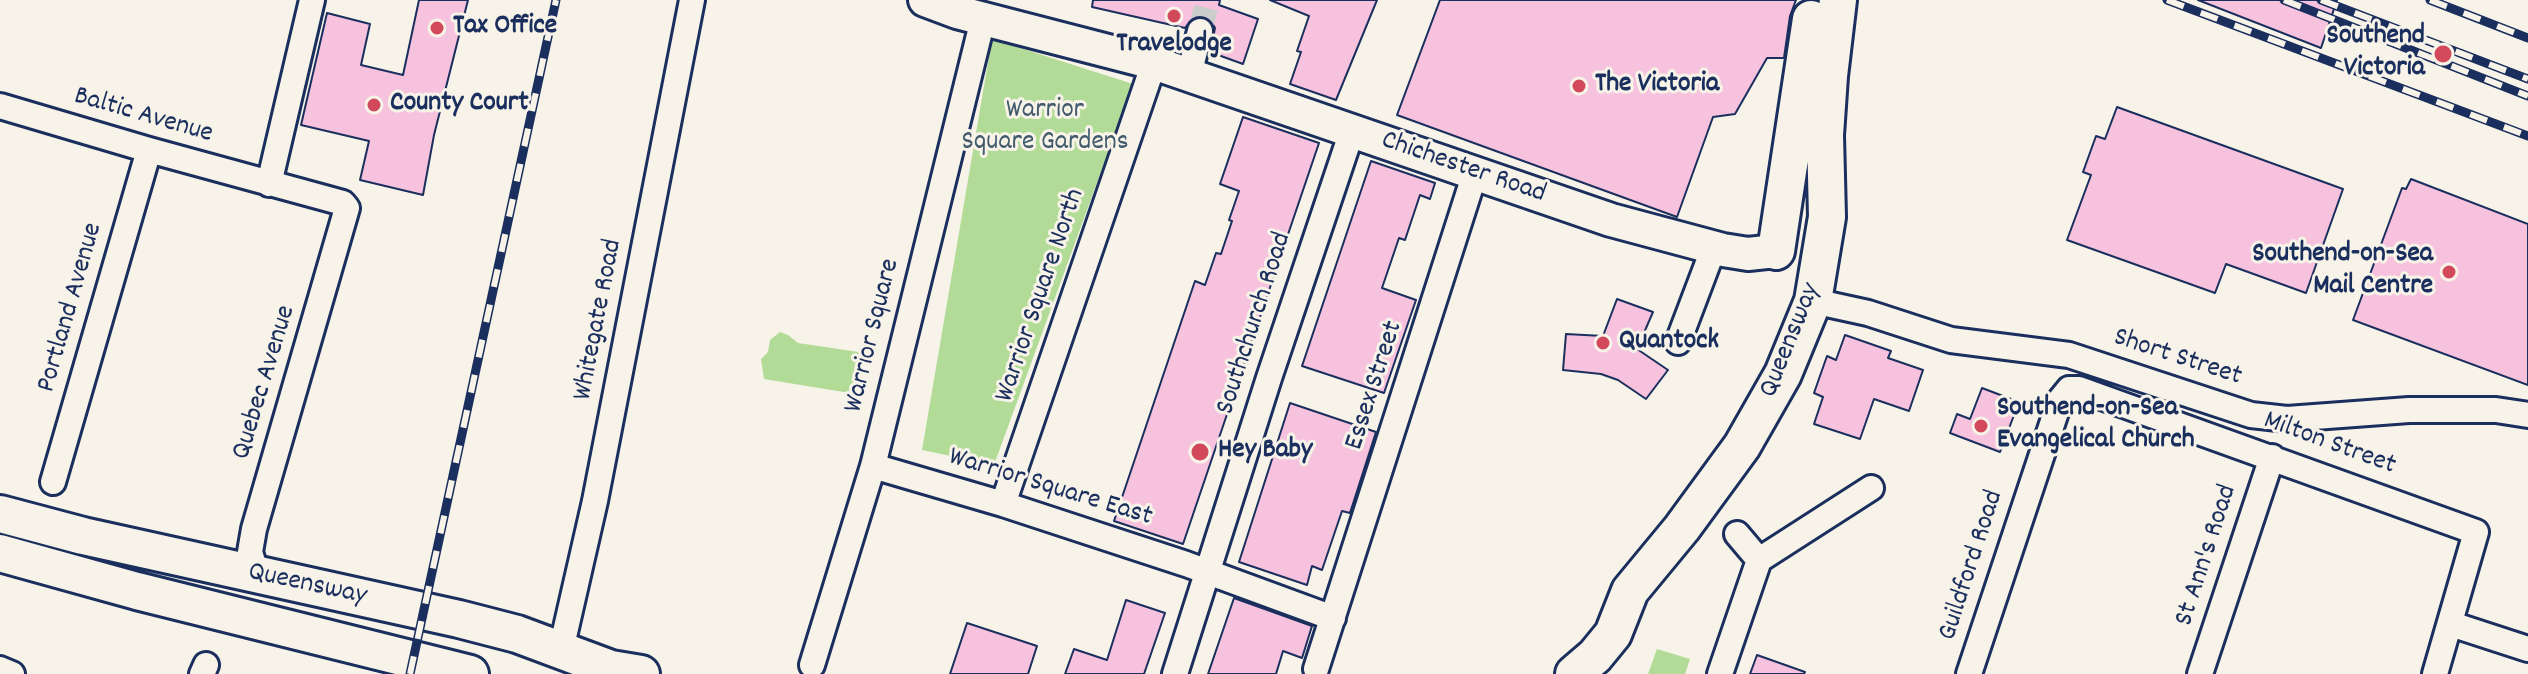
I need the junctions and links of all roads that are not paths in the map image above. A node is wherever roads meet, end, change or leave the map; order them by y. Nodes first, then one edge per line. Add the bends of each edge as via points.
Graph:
1 (312, 0) edge
2 (692, 0) edge
3 (925, 0) edge
4 (1813, 0) edge
5 (1838, 0) edge
6 (985, 9) edge
7 (1200, 31) tunnel mouth
8 (1154, 63) junction
9 (1189, 75) junction
10 (0, 106) edge
11 (1352, 131) junction
12 (149, 150) junction
13 (1475, 173) junction
14 (269, 184) junction
15 (347, 208) joint
16 (1714, 247) junction
17 (1776, 251) joint
18 (1813, 301) junction
19 (1678, 342) dead end
20 (2069, 389) joint
21 (2528, 415) edge
22 (2272, 457) junction
23 (873, 466) junction
24 (53, 482) dead end
25 (1871, 488) dead end
26 (1003, 504) junction
27 (0, 514) edge
28 (1737, 534) dead end
29 (0, 553) edge
30 (1759, 560) junction
31 (1208, 573) junction
32 (257, 575) junction
33 (1333, 618) junction
34 (2451, 624) junction
35 (2528, 649) edge
36 (561, 650) junction
37 (812, 665) dead end
38 (0, 669) edge
39 (1316, 669) dead end
40 (626, 671) edge
41 (12, 674) edge
42 (470, 674) edge
43 (1175, 674) edge
44 (1574, 674) edge
45 (1720, 674) edge
46 (1969, 674) edge
47 (2200, 674) edge
48 (2435, 674) edge

1 - 14 street
2 - 36 street, Whitegate Road
3 - 6 street, Chichester Road
4 - 17 main road, Queensway
5 - 18 main road, Queensway via 1825,135 1827,217
6 - 8 street, Chichester Road via 1063,22
6 - 23 street, Warrior Square
7 - 9 street
8 - 9 street, Chichester Road
8 - 26 street, Warrior Square North
9 - 11 street, Chichester Road
10 - 12 street, Baltic Avenue
11 - 13 street, Chichester Road
11 - 31 street, Southchurch Road
12 - 14 street, Baltic Avenue
12 - 24 street, Portland Avenue
13 - 16 street, Chichester Road via 1611,220
13 - 33 street, Essex Street
14 - 15 street, Baltic Avenue
15 - 32 street, Quebec Avenue via 254,529 250,552
16 - 17 street, Chichester Road via 1748,254
16 - 19 street
18 - 21 street, Short Street via 1951,340 2069,355 2251,415 2287,419 2496,410
18 - 44 main road, Queensway via 1783,374 1742,446 1630,591 1613,634
20 - 22 street, Milton Street
20 - 46 street, Guildford Road via 2060,400
22 - 34 street, Milton Street via 2476,532
22 - 47 street, St Ann's Road
23 - 26 street, Warrior Square East
23 - 37 street, Warrior Square
25 - 30 street
26 - 31 street, Warrior Square East
27 - 32 main road, Queensway
28 - 30 street
29 - 42 main road, Queensway
30 - 45 street
31 - 33 street
31 - 43 street, Southchurch Road
32 - 36 main road, Queensway via 459,619
33 - 39 street, Essex Street
34 - 35 street
34 - 48 street
36 - 40 main road, Queensway
38 - 41 street

